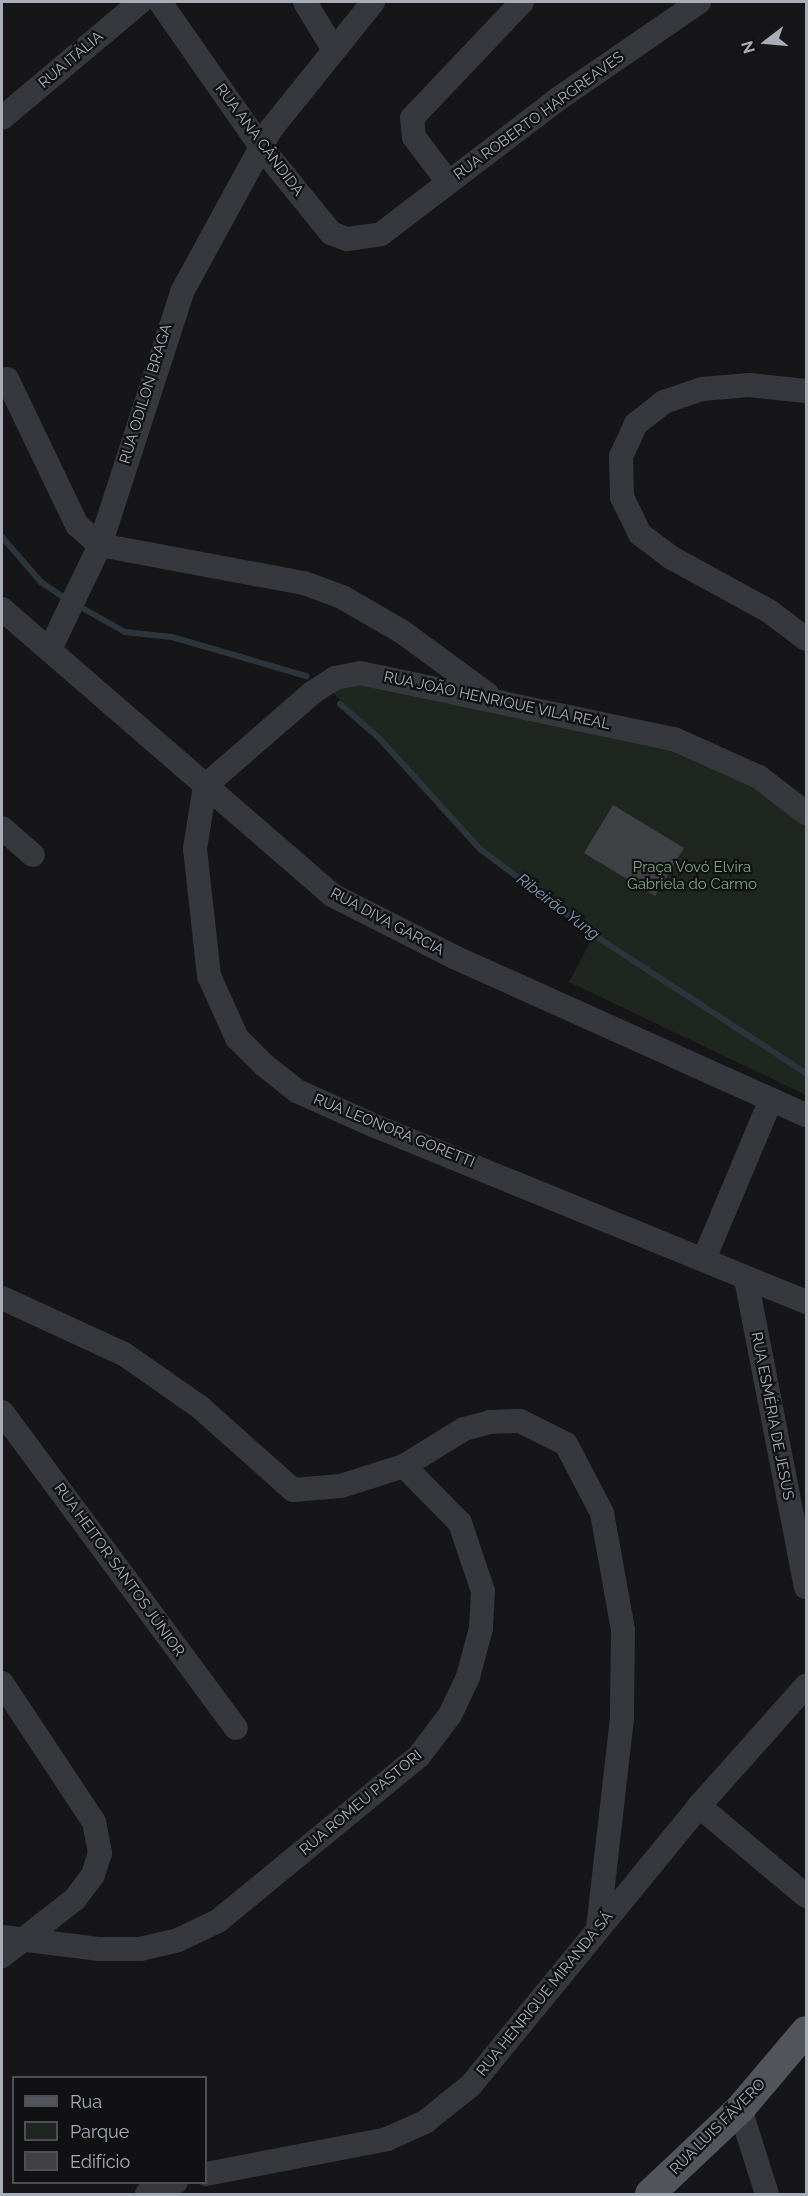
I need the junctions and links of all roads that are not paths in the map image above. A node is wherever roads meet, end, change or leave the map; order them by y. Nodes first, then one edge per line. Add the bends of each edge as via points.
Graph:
1 (140, 2) edge
2 (160, 2) edge
3 (305, 2) edge
4 (373, 2) edge
5 (522, 2) edge
6 (699, 2) edge
7 (332, 47) junction
8 (2, 118) edge
9 (262, 148) junction
10 (448, 182) junction
11 (381, 234) joint
12 (7, 379) dead end
13 (807, 391) edge
14 (100, 544) junction
15 (2, 609) edge
16 (807, 639) edge
17 (50, 649) junction
18 (491, 697) junction
19 (205, 786) junction
20 (807, 813) edge
21 (2, 828) edge
22 (33, 855) dead end
23 (771, 1100) junction
24 (807, 1115) edge
25 (704, 1259) junction
26 (746, 1279) junction
27 (2, 1298) edge
28 (807, 1302) edge
29 (2, 1412) edge
30 (404, 1466) junction
31 (807, 1587) edge
32 (2, 1683) edge
33 (807, 1686) edge
34 (236, 1728) dead end
35 (699, 1806) junction
36 (807, 1896) edge
37 (598, 1928) junction
38 (7, 1945) edge
39 (807, 2031) edge
40 (740, 2109) junction
41 (207, 2174) edge
42 (171, 2184) edge
43 (147, 2194) edge
44 (650, 2194) edge
45 (767, 2194) edge

1 - 8 street, RUA ITÁLIA
2 - 9 street, RUA ANA CÂNDIDA
3 - 7 street
4 - 7 street
5 - 10 street via 412,118 414,137
6 - 10 street, RUA ROBERTO HARGREAVES
7 - 9 street
9 - 11 street, RUA ANA CÂNDIDA via 331,233 347,240
9 - 14 street, RUA ODILON BRAGA via 169,318
10 - 11 street, RUA ROBERTO HARGREAVES
12 - 14 street via 77,525
13 - 16 street via 749,385 702,389 664,402 636,424 621,456 622,497 640,534 672,558 770,611
14 - 17 street, RUA ODILON BRAGA
14 - 18 street via 304,583 342,597 401,631
15 - 17 street, RUA DIVA GARCIA
17 - 19 street, RUA DIVA GARCIA
18 - 19 street, RUA JOÃO HENRIQUE VILA REAL via 346,674 282,716
18 - 20 street, RUA JOÃO HENRIQUE VILA REAL via 713,753 759,777
19 - 23 street, RUA DIVA GARCIA via 332,895 454,957
19 - 25 street, RUA LEONORA GORETTI via 195,849 209,976 237,1038 264,1065 297,1091 375,1126
21 - 22 street
23 - 24 street, RUA DIVA GARCIA
23 - 25 street
25 - 26 street, RUA LEONORA GORETTI
26 - 28 street, RUA LEONORA GORETTI
26 - 31 street, RUA ESMÉRIA DE JESUS
27 - 30 street via 124,1354 201,1408 293,1490 341,1486
29 - 34 street, RUA HEITOR SANTOS JÚNIOR
30 - 37 street via 464,1429 520,1421 566,1444 602,1513 623,1630 622,1718
30 - 38 street, RUA ROMEU PASTORI via 460,1523 483,1591 481,1628 468,1677 450,1715 419,1756 228,1913 178,1940 140,1949
32 - 38 street via 94,1822 100,1853 93,1875 75,1899
33 - 35 street, RUA HENRIQUE MIRANDA SÁ
35 - 36 street
35 - 37 street, RUA HENRIQUE MIRANDA SÁ
37 - 41 street, RUA HENRIQUE MIRANDA SÁ via 471,2085 425,2122 387,2139
39 - 40 main road, RUA LUIS FÁVERO
40 - 44 main road, RUA LUIS FÁVERO
40 - 45 street
42 - 43 street

